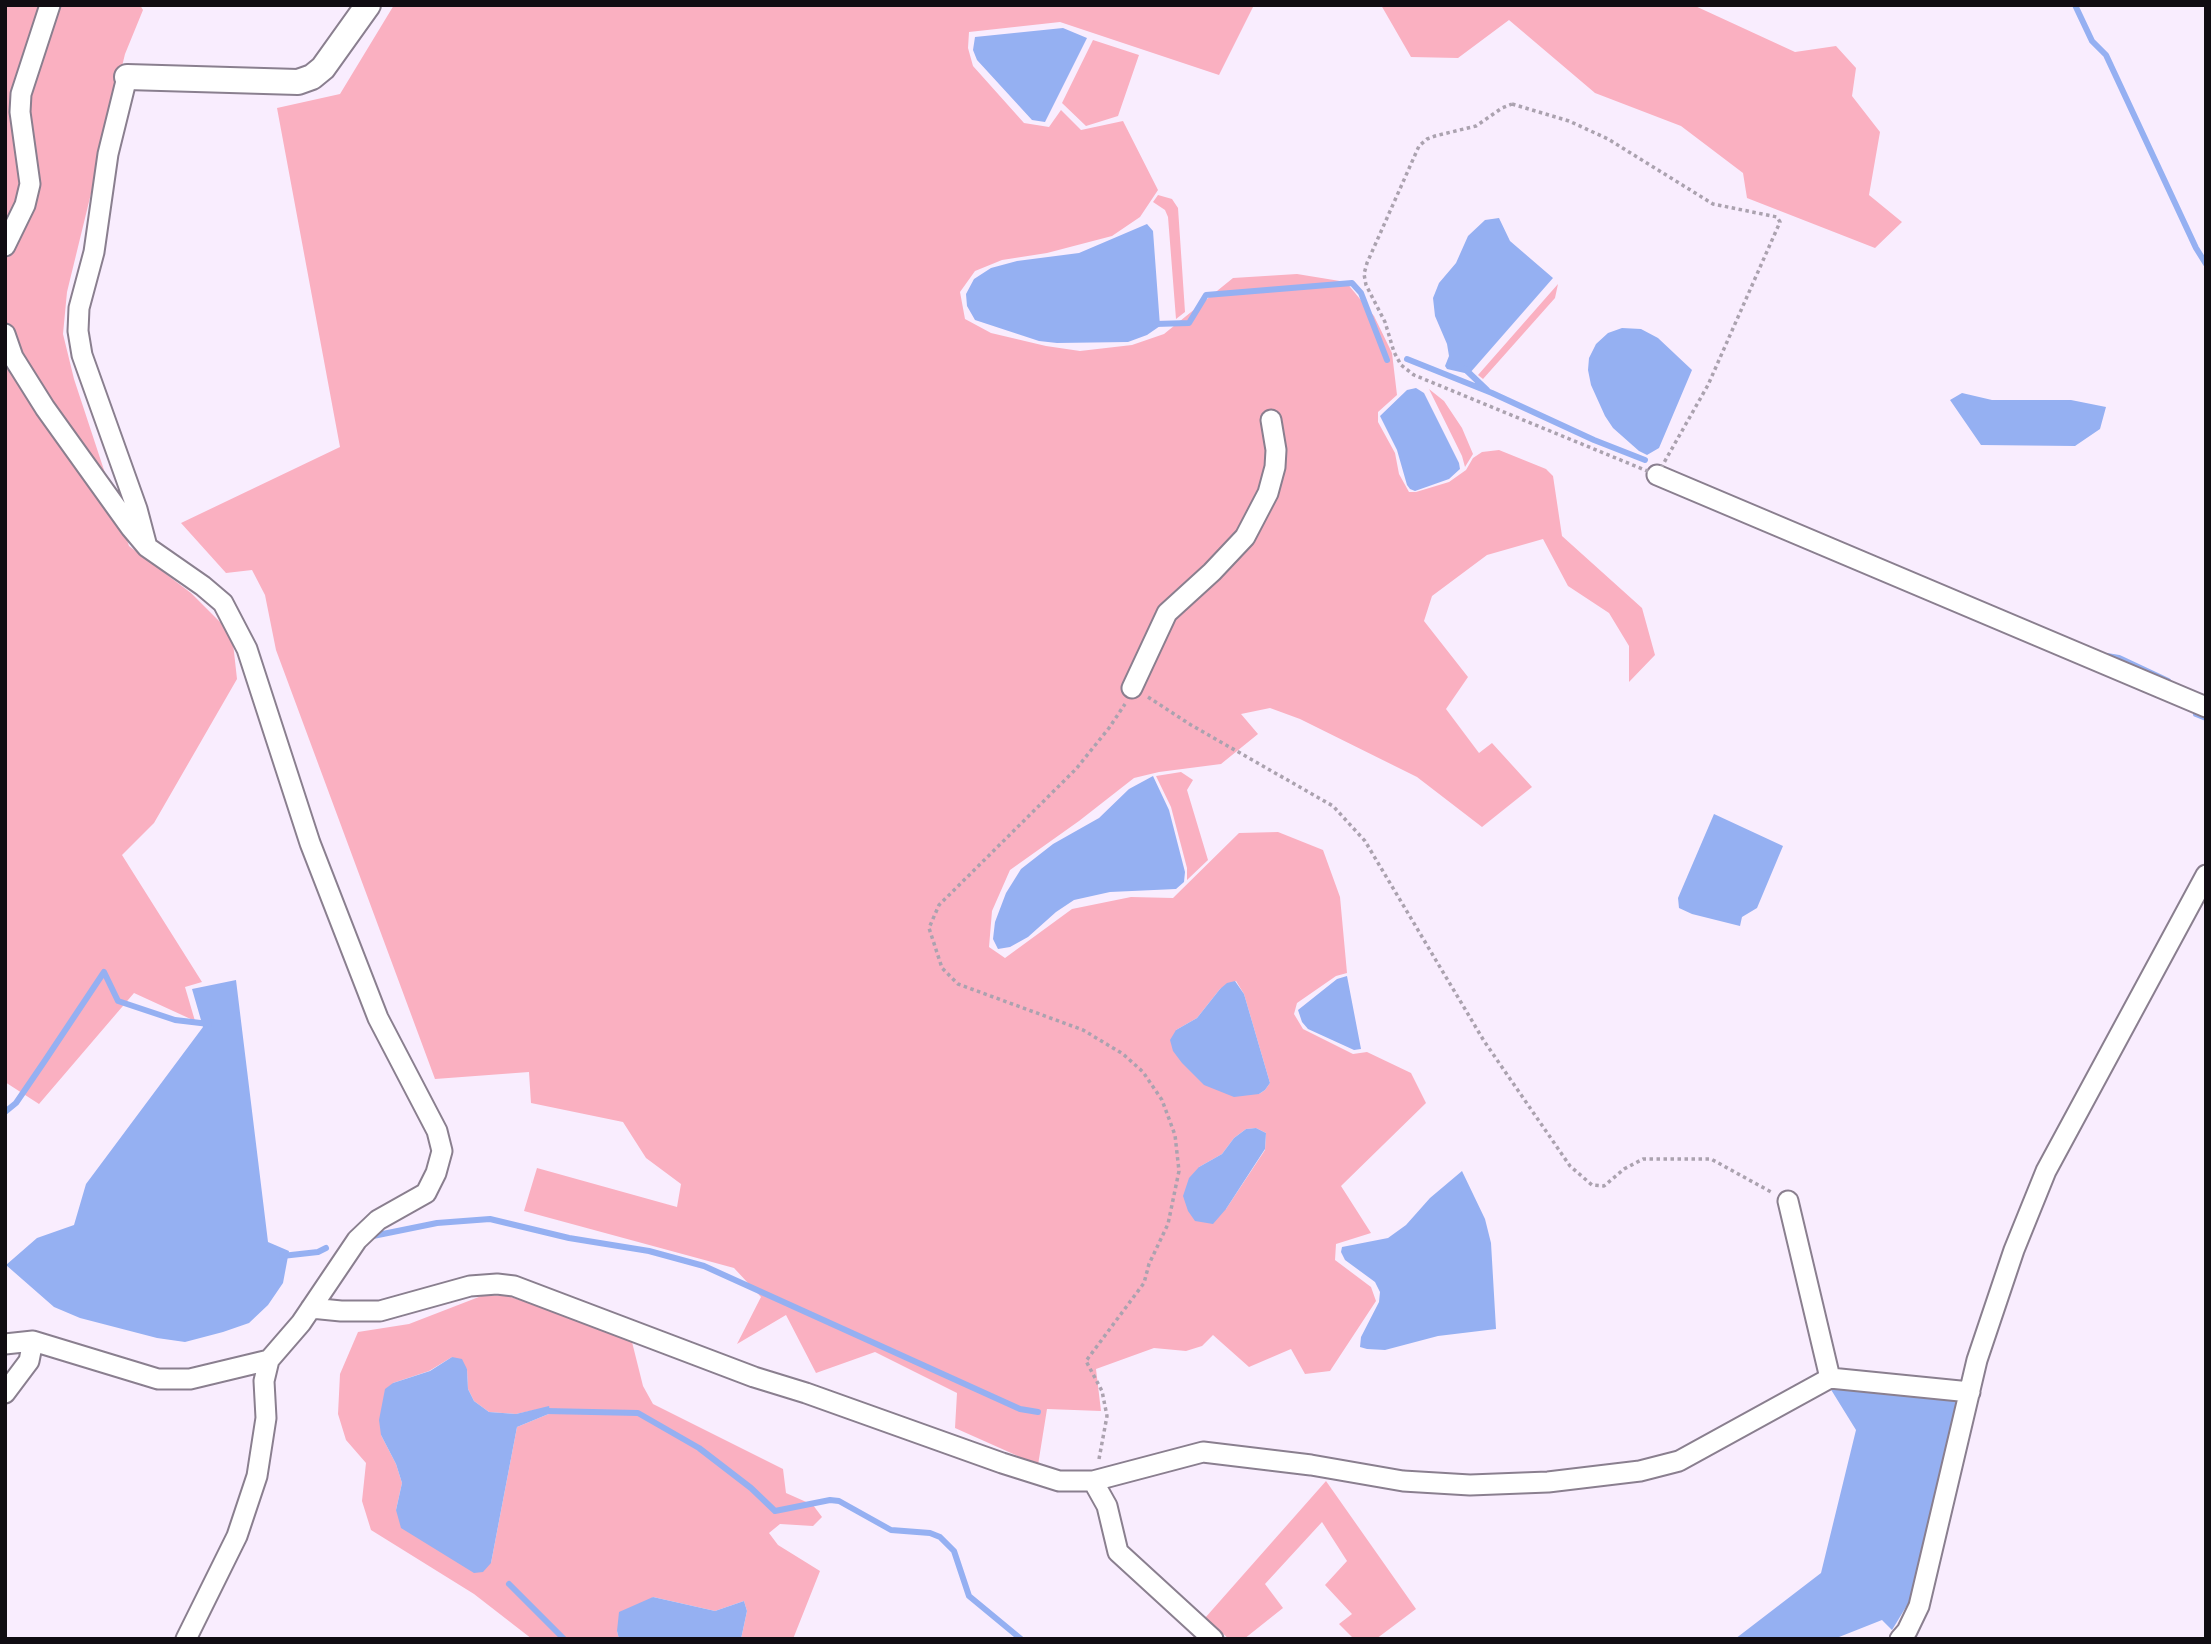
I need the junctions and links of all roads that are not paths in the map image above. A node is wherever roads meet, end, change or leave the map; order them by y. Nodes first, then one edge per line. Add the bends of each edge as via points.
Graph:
1 (50, 5) edge
2 (368, 5) edge
3 (127, 77) joint
4 (5, 246) edge
5 (5, 334) edge
6 (1271, 420) dead end
7 (1657, 475) road end
8 (147, 547) junction
9 (1132, 688) road end
10 (2206, 707) edge
11 (2206, 876) edge
12 (1788, 1201) road end
13 (311, 1308) junction
14 (33, 1341) junction
15 (5, 1344) edge
16 (269, 1360) junction
17 (1829, 1378) junction
18 (1970, 1392) junction
19 (5, 1393) edge
20 (1093, 1482) junction
21 (187, 1639) edge
22 (1213, 1639) edge
23 (1900, 1639) edge

1 - 4 street via 21,94 30,184 26,205
2 - 3 street via 323,68 298,82
3 - 8 street via 108,154 78,331
5 - 8 street via 13,357 45,408
6 - 9 street via 1276,450 1268,493 1245,537 1167,613
7 - 10 street
8 - 13 street via 223,603 247,649 310,843 378,1018 437,1130 442,1151 426,1193 378,1220 357,1240
11 - 18 street via 2046,1171 2014,1250
12 - 17 street
13 - 16 street
13 - 20 street via 380,1311 470,1286 514,1286 754,1377 1002,1463 1059,1481
14 - 15 street
14 - 16 street via 158,1379 190,1379
14 - 19 street via 29,1362
16 - 21 street via 257,1476 237,1536
17 - 18 street
17 - 20 street via 1679,1461 1640,1471 1470,1485 1403,1481 1203,1452
18 - 23 street via 1919,1605
20 - 22 street via 1107,1506 1118,1552

